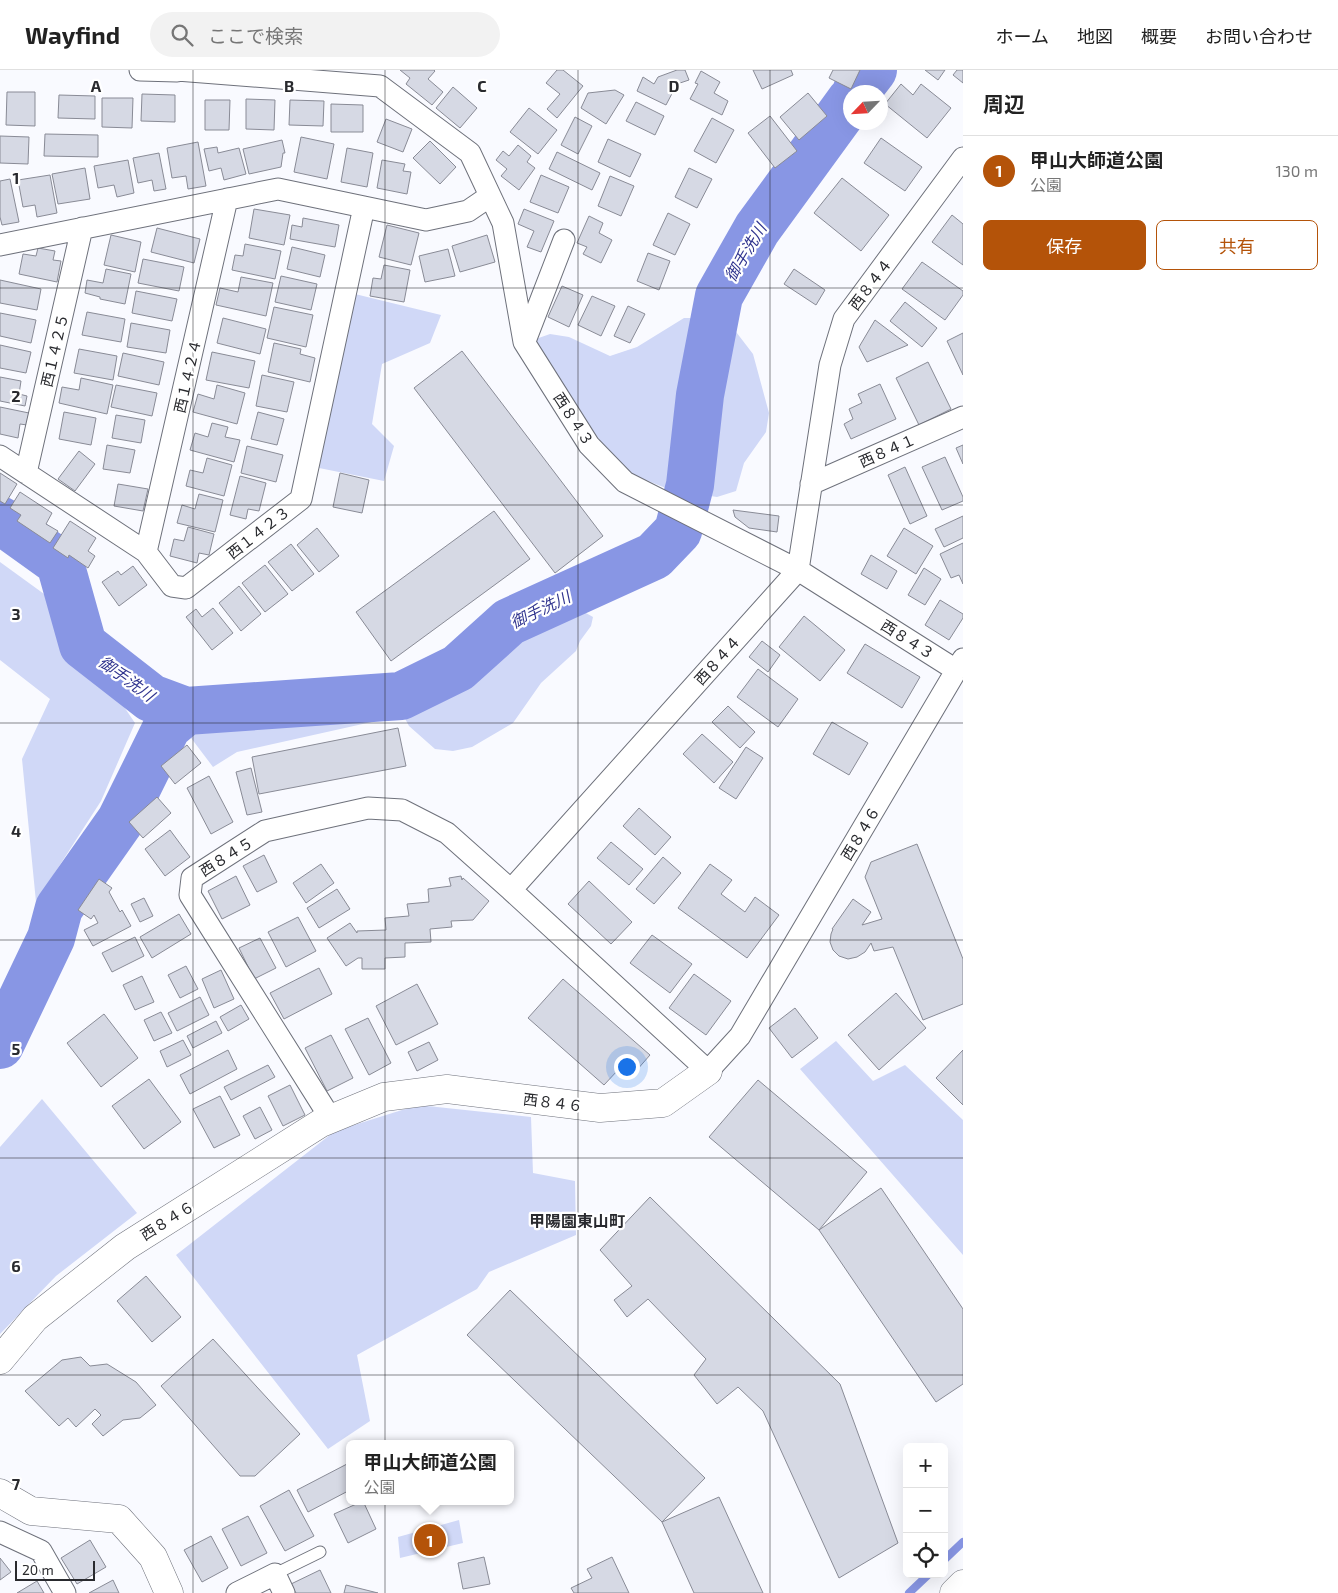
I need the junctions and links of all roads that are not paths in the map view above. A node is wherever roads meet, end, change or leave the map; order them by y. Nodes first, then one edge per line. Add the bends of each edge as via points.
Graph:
1 (140, 70) edge
2 (177, 70) edge
3 (382, 78) edge
4 (963, 158) edge
5 (490, 196) junction
6 (227, 199) junction
7 (364, 207) junction
8 (82, 228) junction
9 (564, 240) dead end
10 (0, 245) edge
11 (524, 342) junction
12 (963, 417) edge
13 (0, 456) edge
14 (26, 473) junction
15 (811, 484) junction
16 (146, 552) junction
17 (798, 570) junction
18 (960, 664) edge
19 (511, 890) junction
20 (708, 1071) junction
21 (331, 1119) junction
22 (0, 1360) edge
23 (0, 1493) edge
24 (0, 1532) edge
25 (320, 1552) dead end
26 (275, 1574) junction
27 (963, 1584) edge
28 (65, 1593) edge
29 (169, 1593) edge
30 (237, 1593) edge
31 (284, 1593) edge
32 (954, 1593) edge

1 - 2 street, 西８４３
2 - 3 street, 西８４３
3 - 5 street, 西８４３ via 470,153
4 - 15 street, 西８４４ via 844,319 830,365
5 - 7 street via 468,211 426,220
5 - 11 street, 西８４３ via 503,223
6 - 7 street via 278,189
6 - 8 street
6 - 16 street, 西１４２４
7 - 16 street, 西１４２３ via 301,499 186,588 172,586
8 - 10 street
8 - 14 street, 西１４２５
9 - 11 street
11 - 17 street, 西８４３ via 589,446 625,482
12 - 15 street, 西８４１
13 - 14 street, 西１４２３
14 - 16 street, 西１４２３
15 - 17 street, 西８４４
17 - 18 street, 西８４３
17 - 19 street, 西８４４
18 - 20 street, 西８４６ via 740,1036
19 - 20 street
19 - 21 street, 西８４５ via 446,833 402,810 368,808 266,831 192,878 190,896
20 - 21 street, 西８４６ via 663,1103 600,1108 447,1089 384,1097
21 - 22 street, 西８４６ via 125,1247 35,1318
23 - 29 street via 31,1511 119,1519 153,1557
24 - 28 street via 42,1551
25 - 26 lane
26 - 30 street
26 - 31 street
27 - 32 street

